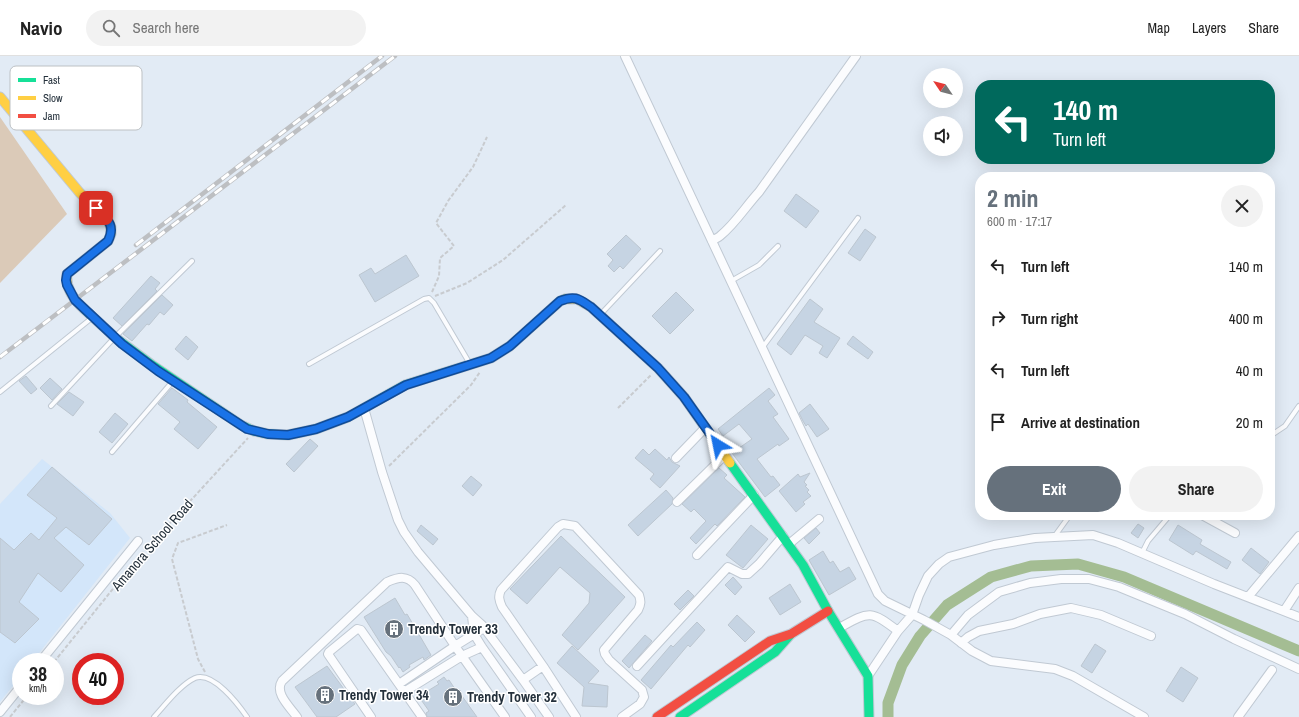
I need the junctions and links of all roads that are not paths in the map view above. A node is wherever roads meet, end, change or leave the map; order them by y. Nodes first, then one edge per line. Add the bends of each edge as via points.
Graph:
1 (625, 56) edge
2 (856, 56) edge
3 (0, 97) edge
4 (10, 109) edge
5 (28, 130) edge
6 (858, 218) dead end
7 (712, 241) junction
8 (778, 246) dead end
9 (660, 251) dead end
10 (192, 261) dead end
11 (731, 281) junction
12 (600, 315) junction
13 (93, 317) junction
14 (115, 337) junction
15 (762, 348) junction
16 (308, 364) dead end
17 (471, 365) junction
18 (173, 381) junction
19 (0, 392) edge
20 (51, 406) dead end
21 (1299, 406) edge
22 (364, 408) junction
23 (705, 428) junction
24 (1275, 433) edge
25 (112, 452) dead end
26 (725, 455) junction
27 (676, 458) dead end
28 (754, 495) junction
29 (677, 502) dead end
30 (819, 520) dead end
31 (1066, 520) edge
32 (1166, 520) edge
33 (1211, 520) edge
34 (1235, 533) dead end
35 (783, 536) junction
36 (1299, 536) edge
37 (1054, 537) junction
38 (138, 541) dead end
39 (789, 544) junction
40 (1142, 553) junction
41 (697, 555) dead end
42 (1299, 588) edge
43 (1248, 597) junction
44 (828, 611) junction
45 (1284, 611) junction
46 (912, 615) junction
47 (472, 616) junction
48 (1299, 617) edge
49 (484, 628) junction
50 (839, 628) junction
51 (898, 631) junction
52 (474, 634) junction
53 (791, 634) junction
54 (951, 634) junction
55 (1151, 636) dead end
56 (960, 643) junction
57 (455, 646) junction
58 (482, 647) junction
59 (47, 653) edge
60 (462, 656) junction
61 (543, 666) junction
62 (637, 666) dead end
63 (1299, 669) edge
64 (1272, 670) dead end
65 (868, 676) junction
66 (524, 680) junction
67 (398, 684) junction
68 (706, 684) junction
69 (404, 692) junction
70 (713, 694) junction
71 (12, 697) edge
72 (0, 712) edge
73 (154, 717) edge
74 (247, 717) edge
75 (297, 717) edge
76 (371, 717) edge
77 (422, 717) edge
78 (505, 717) edge
79 (531, 717) edge
80 (549, 717) edge
81 (576, 717) edge
82 (622, 717) edge
83 (657, 717) edge
84 (680, 717) edge
85 (869, 717) edge
86 (1144, 717) edge
87 (1238, 717) edge

1 - 7 street
2 - 7 street via 759,192 720,237
3 - 4 street
5 - 13 street via 112,227 108,241 67,274 66,280 75,300
6 - 15 lane
7 - 11 street
8 - 11 lane via 759,265
9 - 12 lane
10 - 14 lane
11 - 15 street
12 - 17 street via 579,299 570,297 560,301 510,346 491,358
12 - 23 street via 658,368 684,397
13 - 14 street
13 - 19 lane
14 - 18 street
14 - 20 lane
15 - 46 street via 878,594 885,601
16 - 17 lane via 424,298 429,298
17 - 22 street via 406,385
18 - 22 street via 247,429 268,434 288,435 309,431 348,417
18 - 25 lane
21 - 24 lane via 1285,426
22 - 47 street via 382,472 404,532
23 - 26 street
23 - 27 street
26 - 28 street
26 - 29 street
28 - 35 street
28 - 41 street
30 - 39 street
31 - 37 lane
32 - 40 lane via 1148,541
33 - 34 street
35 - 39 street
35 - 62 street via 748,574 728,567
36 - 43 street
37 - 40 street via 1093,535
37 - 46 street via 994,545 949,557 928,576
38 - 59 street, Amanora School Road
39 - 44 street
40 - 43 street
42 - 45 street
43 - 45 street
44 - 50 street
44 - 53 street
45 - 48 street
46 - 51 street
46 - 54 street
47 - 49 street
47 - 52 street
49 - 52 street
49 - 66 street
50 - 51 street via 868,615 881,618
50 - 65 street
51 - 65 street
52 - 57 street
52 - 58 street
53 - 68 street via 770,641
53 - 70 street via 775,652
54 - 56 street
54 - 63 street via 968,615 999,592 1061,578 1089,579 1119,587 1185,614
55 - 56 street via 1101,615 1071,608 979,631
56 - 86 street via 991,661 1055,669 1073,676
57 - 60 street
57 - 67 street
57 - 75 street via 411,580 403,577 387,582 282,681 280,693
58 - 60 street
58 - 79 street
60 - 69 street
60 - 78 street
61 - 66 street
61 - 81 street
61 - 82 street via 502,607 499,595 558,527 569,524 575,526 641,599 638,610 604,650 609,660 642,690 644,697 640,704
64 - 87 street
65 - 85 street
66 - 80 street
67 - 69 street
67 - 76 street via 359,629 355,629 329,652
68 - 70 street
68 - 83 street
69 - 77 street
70 - 84 street
71 - 72 street
73 - 74 lane via 196,677 208,678 225,690

